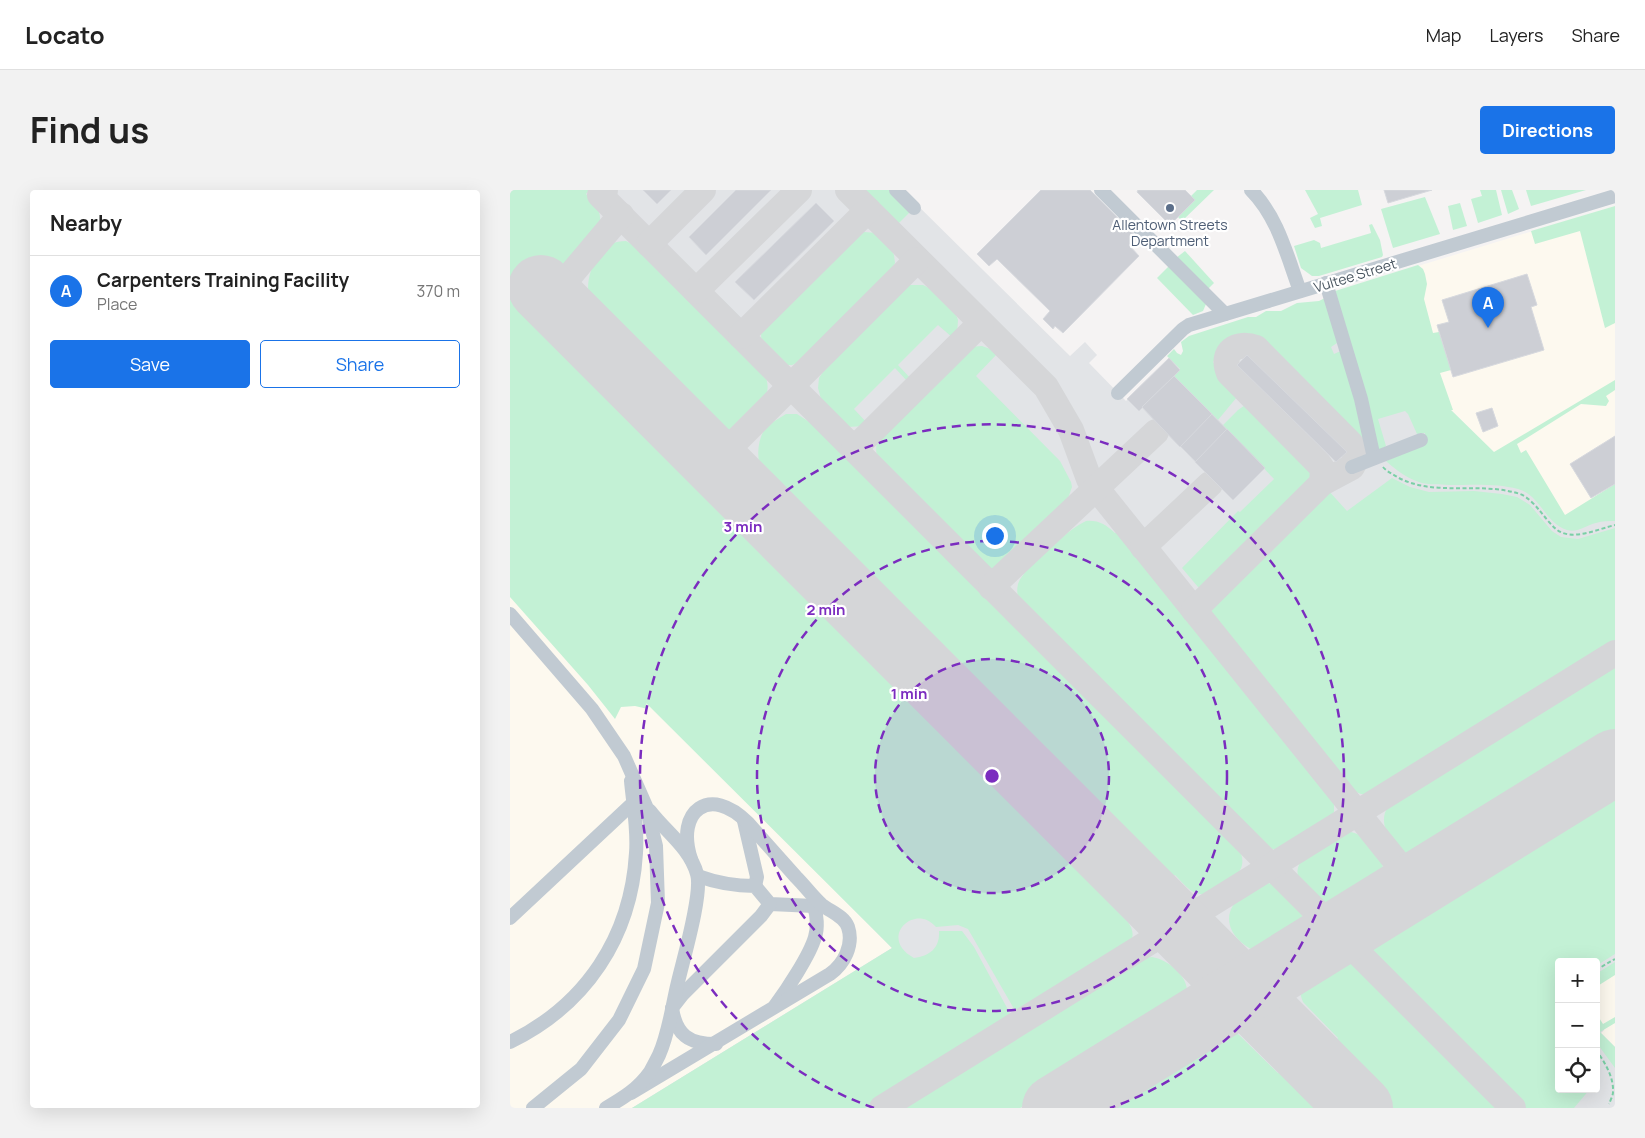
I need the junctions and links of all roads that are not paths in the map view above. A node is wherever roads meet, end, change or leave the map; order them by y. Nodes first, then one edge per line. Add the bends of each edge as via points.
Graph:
1 (896, 190) edge
2 (1101, 190) edge
3 (1251, 190) edge
4 (1615, 196) edge
5 (914, 208) dead end
6 (1326, 283) junction
7 (1300, 291) junction
8 (1225, 314) junction
9 (1118, 393) dead end
10 (1421, 440) dead end
11 (1374, 458) junction
12 (1352, 467) dead end
13 (510, 614) edge
14 (640, 805) junction
15 (744, 819) junction
16 (691, 859) junction
17 (698, 876) junction
18 (755, 886) junction
19 (770, 904) junction
20 (816, 904) junction
21 (510, 918) edge
22 (672, 1008) junction
23 (771, 1010) junction
24 (510, 1042) edge
25 (716, 1044) junction
26 (631, 1093) junction
27 (533, 1108) edge
28 (606, 1108) edge

1 - 5 street
2 - 8 street
3 - 7 street via 1272,217
4 - 6 street, Vultee Street
6 - 7 street, Vultee Street
6 - 11 street via 1362,399
7 - 8 street, Vultee Street
8 - 9 street, Vultee Street via 1183,329
10 - 11 street
11 - 12 street
13 - 14 street via 592,709 624,756
14 - 16 street
14 - 21 street
14 - 24 street via 631,891 622,924 607,956 580,991 552,1017
14 - 27 street via 656,846 658,903 644,969 619,1020 581,1069
15 - 16 street via 714,803 699,808 687,829 686,841
15 - 18 street via 757,877
15 - 20 street
16 - 17 street
17 - 18 street via 715,882
17 - 22 street via 694,915
18 - 19 street
19 - 20 street
19 - 22 street
20 - 23 street via 816,936 812,946
20 - 23 street via 843,920 848,927 849,942 844,960 838,969
22 - 25 street via 674,1022 686,1037 694,1042
22 - 26 street via 659,1055 650,1072
23 - 25 street
25 - 26 street
26 - 28 street

